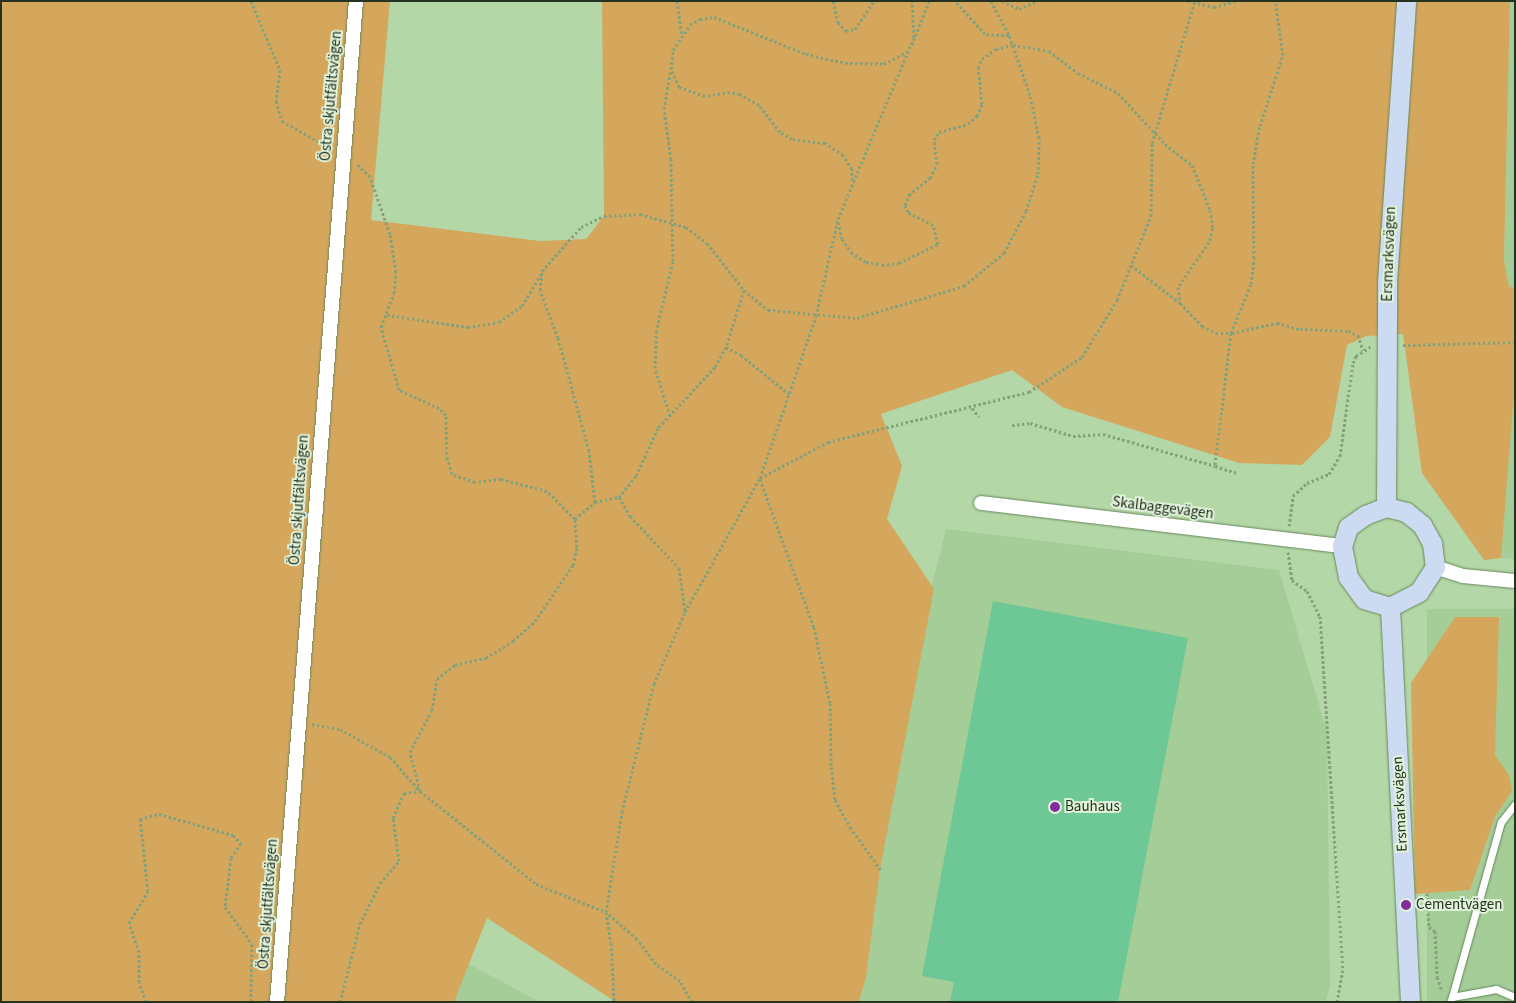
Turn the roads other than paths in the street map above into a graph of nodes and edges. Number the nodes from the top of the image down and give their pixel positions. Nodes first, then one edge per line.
1 (356, 1) edge
2 (1406, 1) edge
3 (981, 502) dead end
4 (1386, 507) junction
5 (1342, 546) junction
6 (1435, 566) junction
7 (1515, 582) edge
8 (1390, 607) junction
9 (1515, 804) edge
10 (1515, 997) edge
11 (1451, 999) edge
12 (277, 1002) edge
13 (1410, 1002) edge

1 - 12 street, Östra skjutfältsvägen
2 - 4 main road, Ersmarksvägen
3 - 5 street, Skalbaggevägen
4 - 5 main road
4 - 6 main road
5 - 8 main road
6 - 7 street
6 - 8 main road
8 - 13 main road, Ersmarksvägen
9 - 11 lane
10 - 11 lane

